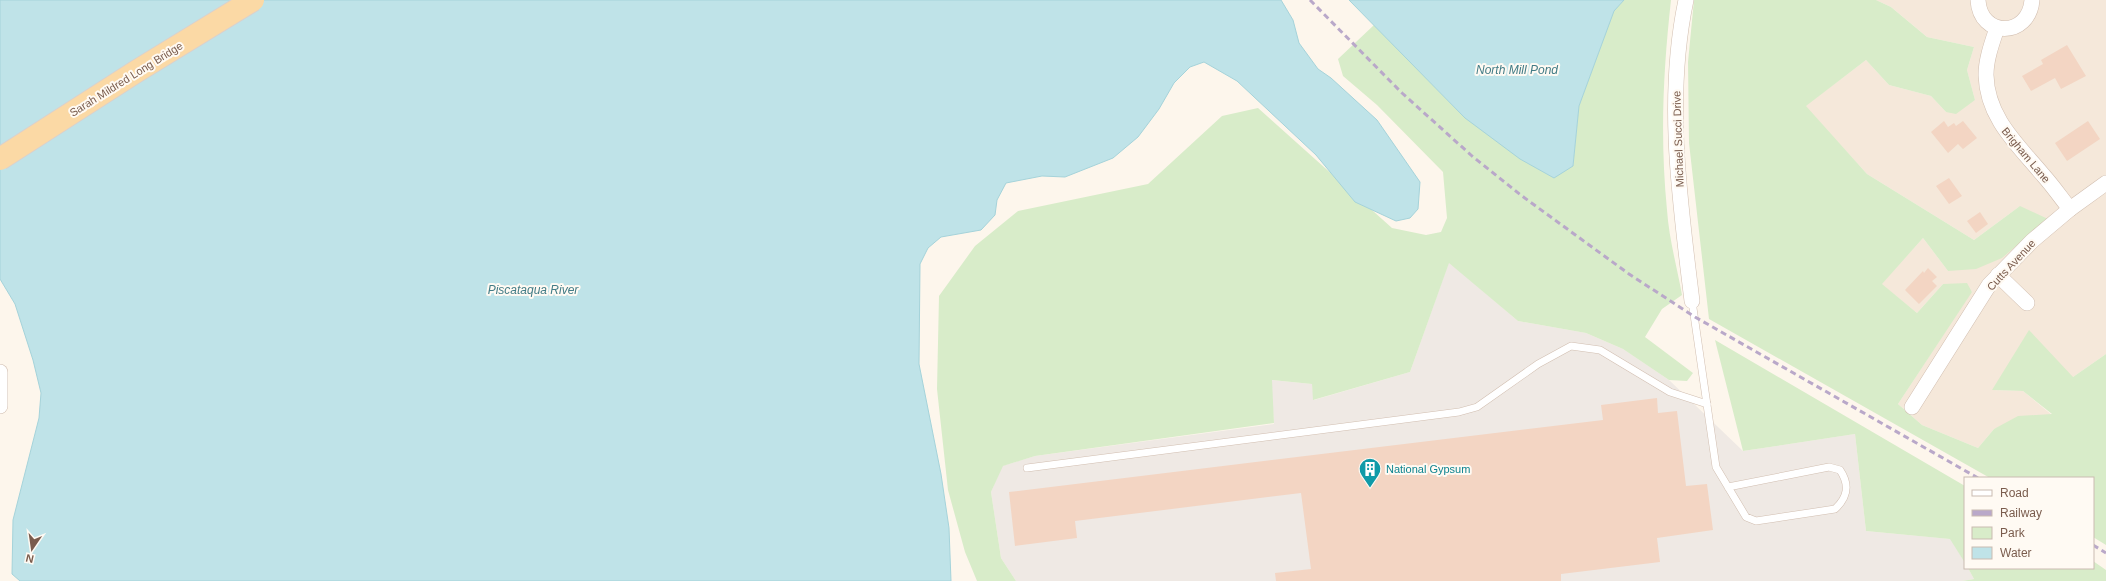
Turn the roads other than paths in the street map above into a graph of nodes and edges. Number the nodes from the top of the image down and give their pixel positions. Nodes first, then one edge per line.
1 (254, 0) edge
2 (1686, 0) edge
3 (1978, 0) edge
4 (2032, 0) edge
5 (1997, 28) junction
6 (0, 159) edge
7 (2106, 183) edge
8 (2070, 209) junction
9 (1998, 275) junction
10 (1692, 301) joint
11 (2027, 303) dead end
12 (0, 372) edge
13 (1707, 404) junction
14 (0, 406) edge
15 (1912, 407) dead end
16 (1026, 468) dead end
17 (1728, 486) junction

1 - 6 main road, Sarah Mildred Long Bridge, bridge
2 - 10 street, Michael Succi Drive
3 - 5 street
4 - 5 street
5 - 8 street, Brigham Lane
7 - 8 street, Cutts Avenue
8 - 9 street, Cutts Avenue
9 - 11 street
9 - 15 street, Cutts Avenue
10 - 13 lane
12 - 14 street
13 - 16 lane
13 - 17 lane
17 - 17 lane

